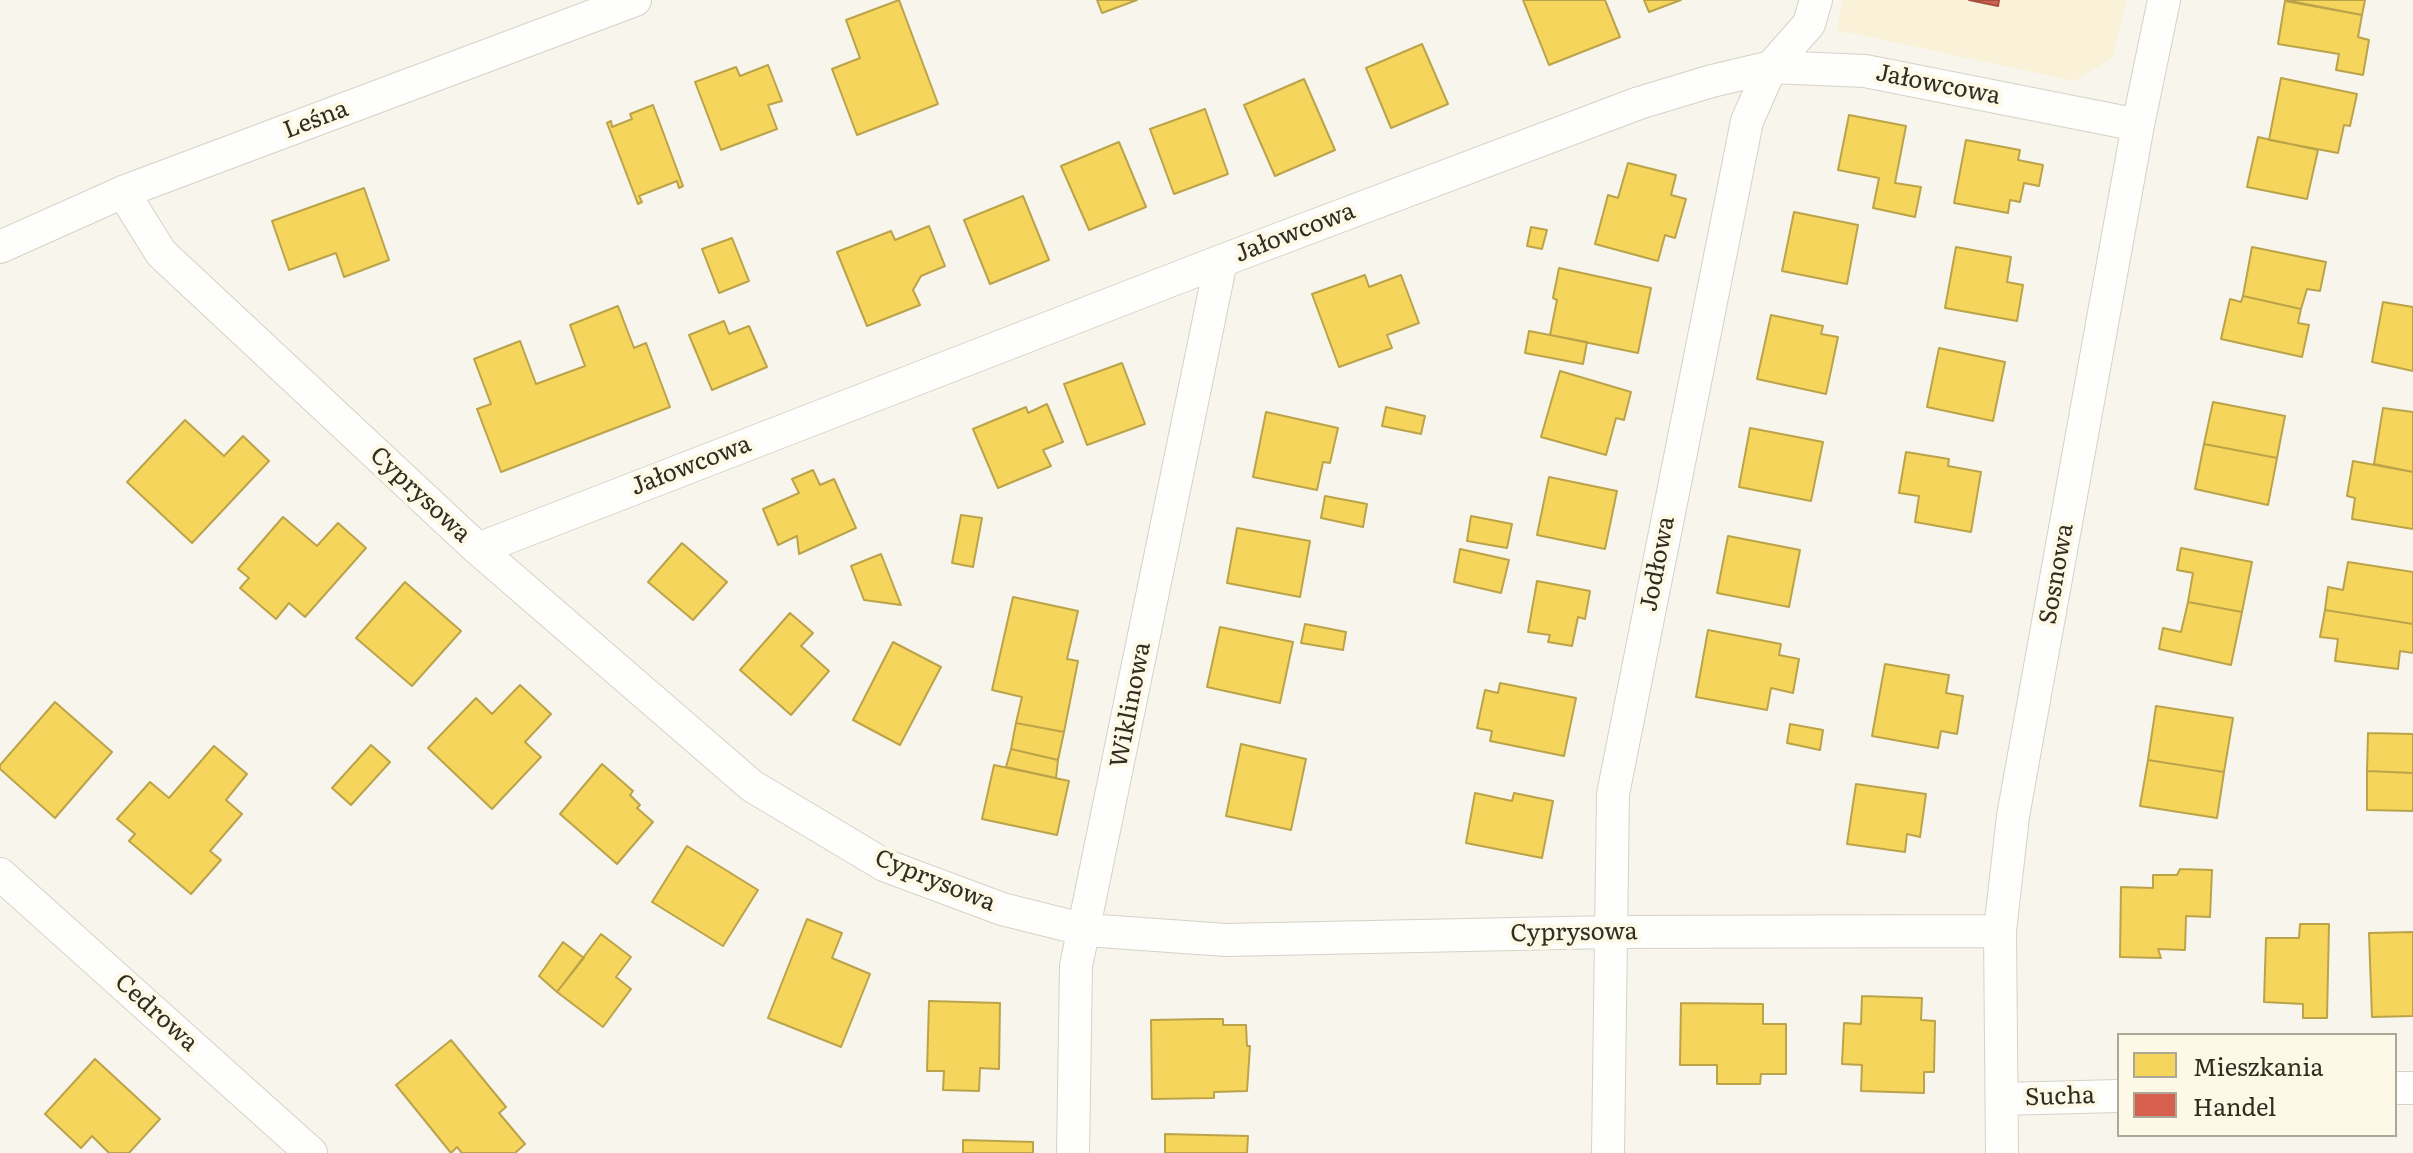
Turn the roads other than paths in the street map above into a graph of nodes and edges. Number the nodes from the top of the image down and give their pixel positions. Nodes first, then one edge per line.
1 (635, 0) edge
2 (1816, 0) edge
3 (2164, 0) edge
4 (1771, 67) junction
5 (2138, 125) junction
6 (123, 192) junction
7 (0, 247) edge
8 (1221, 261) junction
9 (478, 549) junction
10 (0, 874) edge
11 (1086, 930) junction
12 (2000, 931) junction
13 (1611, 932) junction
14 (2117, 1096) edge
15 (2002, 1099) junction
16 (311, 1153) edge
17 (1073, 1153) edge
18 (1608, 1153) edge
19 (2002, 1153) edge

1 - 6 street, Leśna
2 - 4 street, Jodłowa
3 - 5 street, Sosnowa
4 - 5 street, Jałowcowa
4 - 8 street, Jałowcowa
4 - 13 street, Jodłowa
5 - 12 street, Sosnowa
6 - 7 street, Leśna
6 - 9 street, Cyprysowa
8 - 9 street, Jałowcowa
8 - 11 street, Wiklinowa
9 - 11 street, Cyprysowa
10 - 16 street, Cedrowa
11 - 13 street, Cyprysowa
11 - 17 street, Wiklinowa
12 - 13 street, Cyprysowa
12 - 15 street, Sosnowa
13 - 18 street, Jodłowa
14 - 15 street, Sucha
15 - 19 street, Sosnowa

